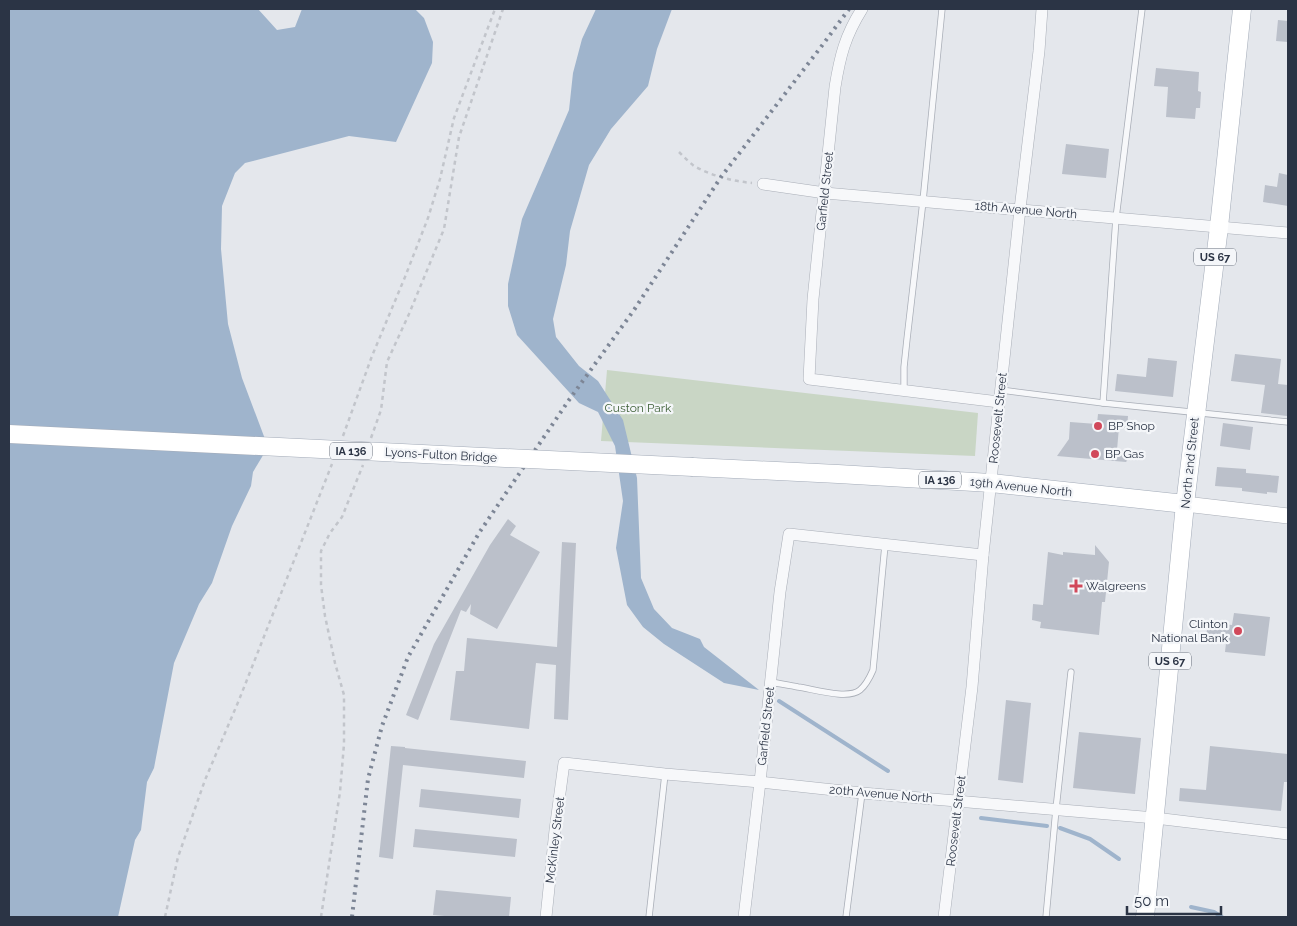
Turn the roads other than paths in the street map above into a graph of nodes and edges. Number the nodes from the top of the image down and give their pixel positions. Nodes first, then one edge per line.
1 (862, 9) edge
2 (942, 9) edge
3 (1042, 9) edge
4 (1142, 9) edge
5 (1242, 9) edge
6 (763, 184) road end
7 (825, 193) junction
8 (923, 201) junction
9 (1020, 209) junction
10 (1116, 218) junction
11 (1219, 227) junction
12 (1288, 233) edge
13 (1001, 390) junction
14 (904, 391) junction
15 (999, 402) junction
16 (1103, 403) junction
17 (1196, 412) junction
18 (1288, 422) edge
19 (9, 434) edge
20 (693, 467) joint
21 (991, 483) junction
22 (1185, 504) junction
23 (1288, 516) edge
24 (885, 545) junction
25 (983, 555) junction
26 (1071, 672) dead end
27 (770, 682) junction
28 (564, 763) joint
29 (665, 774) junction
30 (760, 782) junction
31 (862, 792) junction
32 (958, 800) junction
33 (1056, 809) junction
34 (1155, 818) junction
35 (1288, 834) edge
36 (546, 917) edge
37 (649, 917) edge
38 (744, 917) edge
39 (846, 917) edge
40 (944, 917) edge
41 (1046, 917) edge
42 (1144, 917) edge

1 - 7 street, Garfield Street
2 - 8 lane
3 - 9 street, Roosevelt Street
4 - 10 lane
5 - 11 main road, North 2nd Street / US 67
6 - 7 street, 18th Avenue North
7 - 8 street, 18th Avenue North
7 - 14 street, Garfield Street
8 - 9 street, 18th Avenue North
8 - 14 lane
9 - 10 street, 18th Avenue North
9 - 13 street, Roosevelt Street
10 - 11 street, 18th Avenue North
10 - 16 lane
11 - 12 street, 18th Avenue North
11 - 17 main road, North 2nd Street / US 67
13 - 15 street, Roosevelt Street
13 - 16 lane
14 - 15 street
15 - 21 street, Roosevelt Street
16 - 17 lane
17 - 18 lane
17 - 22 main road, North 2nd Street / US 67
19 - 20 main road, Lyons-Fulton Bridge / IA 136, bridge
20 - 21 main road, 19th Avenue North / IA 136
21 - 22 main road, 19th Avenue North / IA 136
21 - 25 street, Roosevelt Street
22 - 23 main road, 19th Avenue North
22 - 34 main road, North 2nd Street / US 67
24 - 25 street
24 - 27 lane
24 - 27 street, Garfield Street
25 - 32 street, Roosevelt Street
26 - 33 lane
27 - 30 street, Garfield Street
28 - 29 street, 20th Avenue North
28 - 36 street, McKinley Street
29 - 30 street, 20th Avenue North
29 - 37 lane
30 - 31 street, 20th Avenue North
30 - 38 street, Garfield Street
31 - 32 street, 20th Avenue North
31 - 39 lane
32 - 33 street, 20th Avenue North
32 - 40 street, Roosevelt Street
33 - 34 street, 20th Avenue North
33 - 41 lane
34 - 35 street, 20th Avenue North
34 - 42 main road, North 2nd Street / US 67

